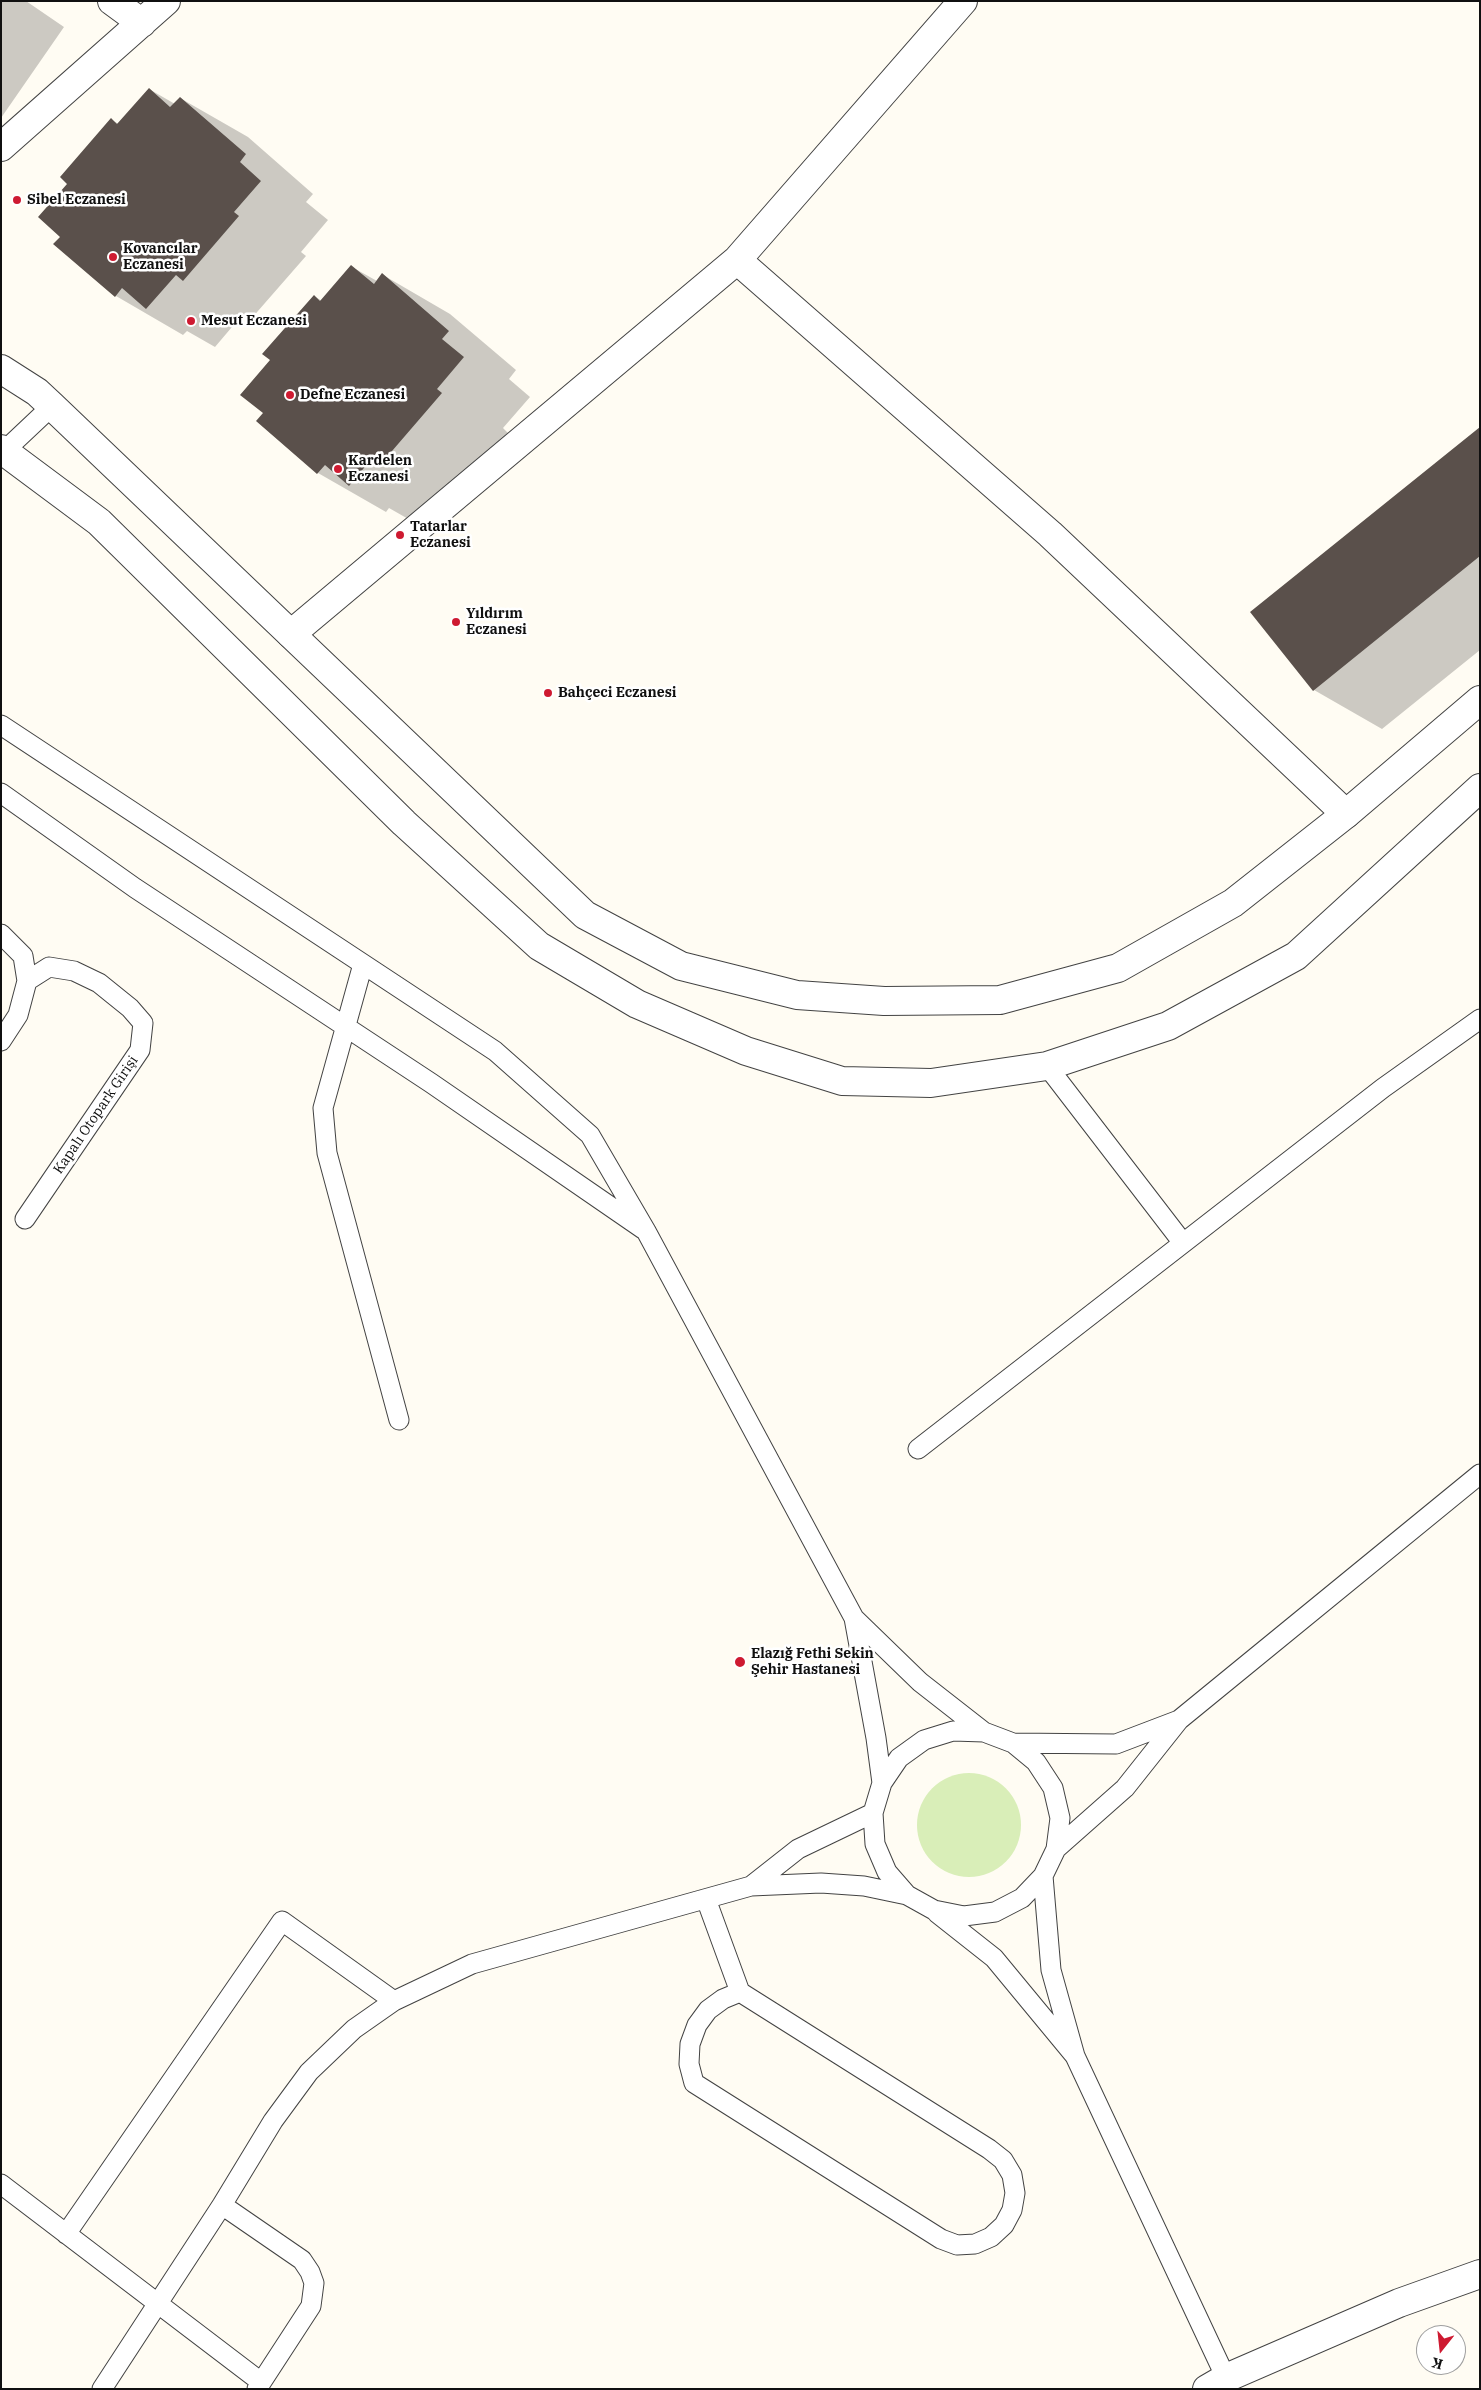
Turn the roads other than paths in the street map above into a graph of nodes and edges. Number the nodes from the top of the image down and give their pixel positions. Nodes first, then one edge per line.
1 (112, 1) edge
2 (166, 1) edge
3 (963, 1) edge
4 (142, 23) junction
5 (1, 147) edge
6 (737, 260) junction
7 (1, 369) edge
8 (52, 406) junction
9 (2, 452) edge
10 (291, 634) junction
11 (1480, 700) edge
12 (1, 725) edge
13 (1480, 788) edge
14 (1, 793) edge
15 (1346, 814) junction
16 (1, 934) edge
17 (363, 964) junction
18 (27, 981) junction
19 (1480, 1019) edge
20 (347, 1028) junction
21 (1, 1041) edge
22 (1047, 1066) junction
23 (25, 1219) dead end
24 (646, 1231) junction
25 (1183, 1243) junction
26 (399, 1420) dead end
27 (918, 1449) dead end
28 (1480, 1474) edge
29 (854, 1618) junction
30 (1179, 1720) junction
31 (984, 1732) junction
32 (1013, 1743) junction
33 (882, 1783) junction
34 (873, 1813) junction
35 (1056, 1848) junction
36 (1043, 1876) junction
37 (751, 1886) junction
38 (907, 1895) junction
39 (706, 1899) junction
40 (934, 1910) junction
41 (740, 1992) junction
42 (394, 2001) junction
43 (1075, 2056) junction
44 (1, 2184) edge
45 (222, 2205) junction
46 (66, 2234) junction
47 (1480, 2274) edge
48 (158, 2305) junction
49 (1217, 2384) edge
50 (259, 2385) edge
51 (102, 2389) edge

1 - 4 street
2 - 4 street
3 - 6 street
4 - 5 street
6 - 10 street
6 - 15 street
7 - 8 street
8 - 9 lane
8 - 10 street
9 - 22 street
10 - 15 street
11 - 15 street
12 - 17 lane
13 - 22 street
14 - 20 lane
16 - 18 lane
17 - 20 lane
17 - 24 lane
18 - 21 lane
18 - 23 lane, Kapalı Otopark Girişi
19 - 25 lane
20 - 24 lane
20 - 26 lane
22 - 25 lane
24 - 29 lane
25 - 27 lane
28 - 30 lane
29 - 31 lane
29 - 33 lane
30 - 32 lane
30 - 35 lane
31 - 32 lane
31 - 33 lane
32 - 35 lane
33 - 34 lane
34 - 37 lane
34 - 38 lane
35 - 36 lane
36 - 40 lane
36 - 43 lane
37 - 38 lane
37 - 39 lane
38 - 40 lane
39 - 41 lane
39 - 42 lane
40 - 43 lane
41 - 41 lane
42 - 45 lane
42 - 46 lane
43 - 49 lane
44 - 46 lane
45 - 48 lane
45 - 50 lane
46 - 48 lane
47 - 49 street
48 - 50 lane
48 - 51 lane

